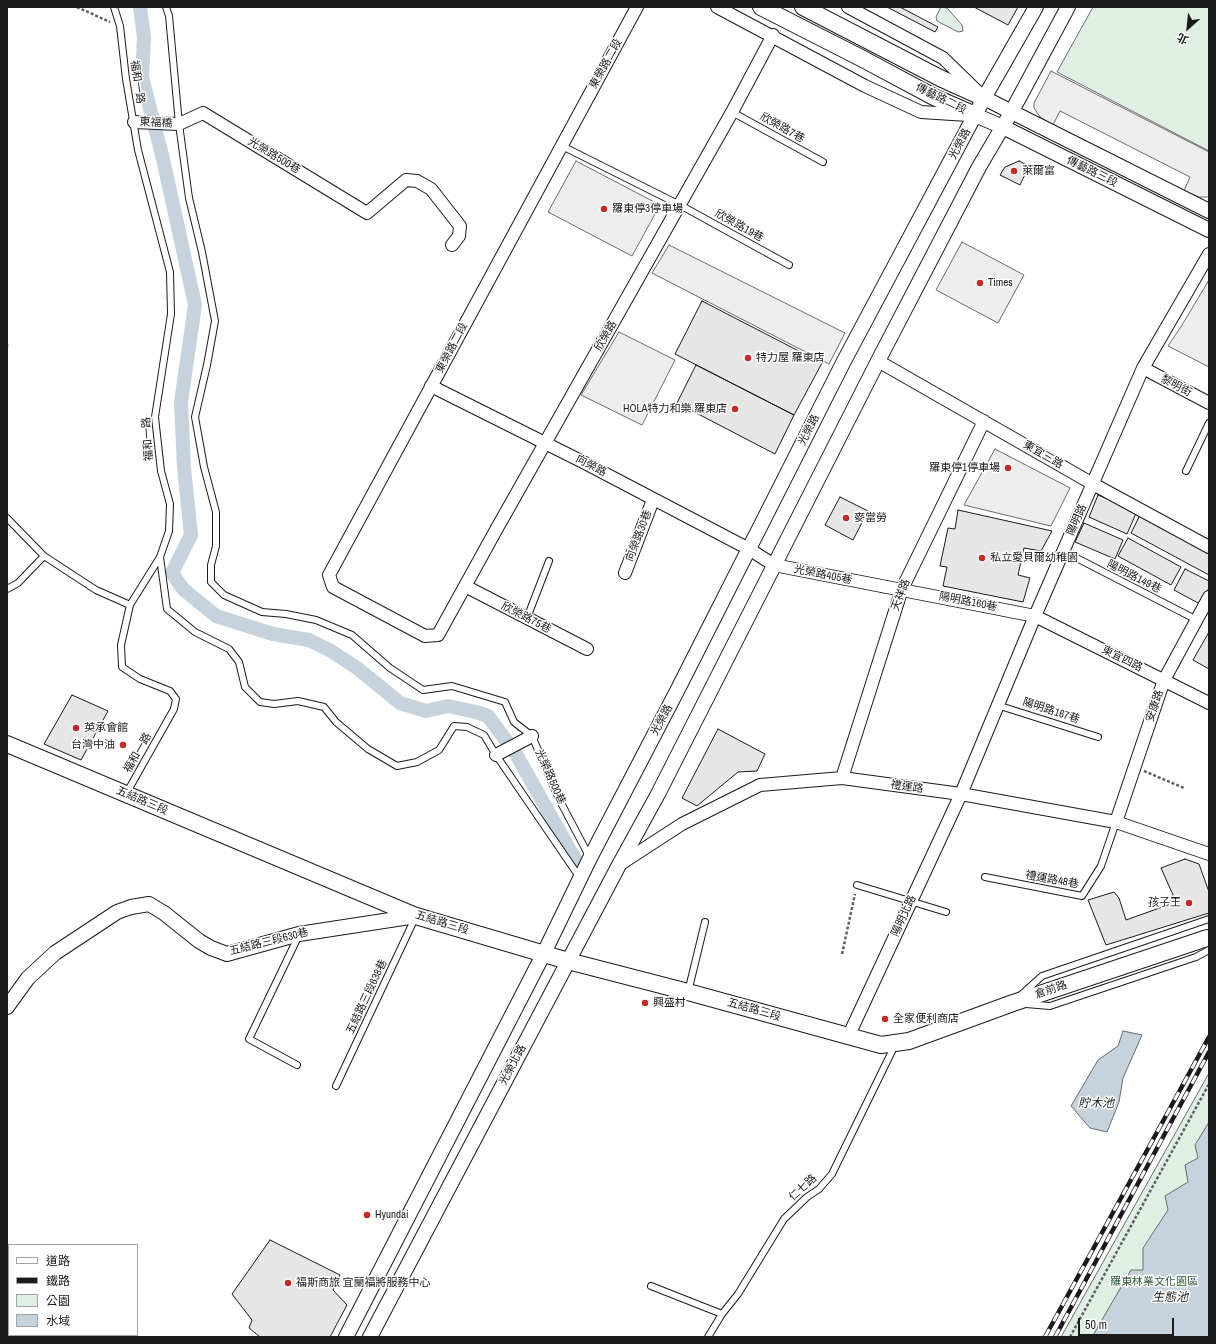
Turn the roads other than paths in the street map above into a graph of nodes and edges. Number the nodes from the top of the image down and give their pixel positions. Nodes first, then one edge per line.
1 (114, 7) edge
2 (166, 7) edge
3 (637, 7) edge
4 (717, 7) edge
5 (762, 7) edge
6 (803, 7) edge
7 (848, 7) edge
8 (1036, 7) edge
9 (1068, 7) edge
10 (773, 35) junction
11 (984, 98) junction
12 (1012, 111) junction
13 (732, 112) junction
14 (975, 115) junction
15 (134, 122) junction
16 (179, 124) junction
17 (1003, 127) junction
18 (562, 146) junction
19 (824, 162) dead end
20 (680, 205) junction
21 (1209, 211) edge
22 (1209, 230) edge
23 (452, 245) dead end
24 (1209, 254) edge
25 (789, 265) dead end
26 (878, 360) junction
27 (1143, 368) junction
28 (431, 386) junction
29 (1209, 403) edge
30 (984, 421) junction
31 (1209, 423) edge
32 (545, 444) junction
33 (1186, 471) dead end
34 (1093, 484) junction
35 (653, 500) junction
36 (7, 518) edge
37 (1209, 547) edge
38 (749, 549) junction
39 (1063, 551) junction
40 (44, 556) junction
41 (160, 557) junction
42 (549, 561) dead end
43 (774, 565) junction
44 (625, 573) dead end
45 (465, 586) junction
46 (7, 589) edge
47 (902, 589) junction
48 (1209, 597) edge
49 (130, 605) junction
50 (1035, 616) junction
51 (527, 618) junction
52 (1196, 620) junction
53 (438, 635) joint
54 (587, 649) dead end
55 (1164, 680) junction
56 (1209, 703) edge
57 (997, 705) junction
58 (532, 736) junction
59 (1098, 737) dead end
60 (7, 744) edge
61 (496, 755) junction
62 (842, 778) junction
63 (961, 794) junction
64 (125, 795) junction
65 (1116, 822) junction
66 (1209, 854) edge
67 (590, 858) junction
68 (619, 865) junction
69 (985, 877) dead end
70 (580, 878) junction
71 (857, 885) road end
72 (911, 901) junction
73 (946, 912) dead end
74 (416, 916) junction
75 (1209, 919) edge
76 (705, 922) dead end
77 (299, 934) junction
78 (1208, 944) edge
79 (544, 953) junction
80 (568, 961) junction
81 (688, 992) junction
82 (1013, 1002) junction
83 (7, 1007) edge
84 (848, 1037) junction
85 (896, 1044) junction
86 (297, 1066) dead end
87 (336, 1086) dead end
88 (651, 1286) dead end
89 (722, 1314) junction
90 (346, 1337) edge
91 (370, 1337) edge
92 (708, 1337) edge

1 - 15 lane, 福和一路
2 - 16 lane
3 - 18 street, 東榮路二段
4 - 10 street, 傳藝路二段
5 - 14 main road, 傳藝路二段
6 - 11 main road, 傳藝路二段
7 - 11 street, 傳藝路二段
8 - 11 street, 光榮路
9 - 12 street
10 - 13 street, 欣榮路
10 - 14 street, 傳藝路二段
11 - 12 street, 傳藝路三段
11 - 14 street, 光榮路
12 - 17 street
12 - 21 street, 傳藝路三段
13 - 19 lane, 欣榮路7巷
13 - 20 street, 欣榮路
14 - 17 street, 傳藝路三段
14 - 38 street, 光榮路
15 - 16 street, 東福橋
15 - 41 lane, 福和一路
16 - 23 street, 光榮路500巷
16 - 58 lane, 光榮路500巷
17 - 22 street, 傳藝路三段
17 - 26 street
18 - 20 lane, 欣榮路19巷
18 - 28 street, 東榮路二段
20 - 25 lane, 欣榮路19巷
20 - 32 street, 欣榮路
24 - 27 street, 陽明路
26 - 30 street, 東宜三路
26 - 43 street
27 - 29 street, 黎明街
27 - 34 street, 陽明路
28 - 32 street, 向榮路
28 - 53 street, 東榮路二段
30 - 34 street, 東宜三路
30 - 47 street, 天祥路
31 - 33 lane
32 - 35 street, 向榮路
32 - 45 street, 欣榮路
34 - 37 street, 東宜三路
34 - 39 street, 陽明路
35 - 38 street, 向榮路
35 - 44 street, 向榮路30巷
36 - 40 lane
38 - 43 street, 光榮路405巷
38 - 67 street, 光榮路
39 - 50 street, 陽明路
39 - 52 lane, 陽明路149巷
40 - 46 lane
40 - 49 lane
41 - 49 lane, 福和一路
41 - 61 lane
42 - 51 lane
43 - 47 street, 光榮路405巷
43 - 68 street, 光榮北路
45 - 51 street, 欣榮路75巷
45 - 53 street, 欣榮路
47 - 50 street, 陽明路160巷
47 - 62 street, 天祥路
48 - 52 street, 安康路
49 - 64 lane, 福和一路
50 - 55 street, 東宜四路
50 - 57 street, 陽明路
51 - 54 street, 欣榮路75巷
52 - 55 street, 安康路
55 - 56 street, 東宜四路
55 - 65 street, 安康路
57 - 59 lane, 陽明路167巷
57 - 63 street, 陽明路
58 - 61 street
58 - 67 lane, 光榮路500巷
60 - 64 main road, 五結路三段
61 - 70 lane
62 - 63 street, 禮運路
62 - 68 street, 禮運路
63 - 65 street, 禮運路
63 - 72 street, 陽明北路
64 - 74 main road, 五結路三段
65 - 66 street, 禮運路
65 - 69 lane, 禮運路48巷
67 - 70 street
68 - 80 street, 光榮北路
70 - 79 street
71 - 72 lane
72 - 73 lane
72 - 84 street, 陽明北路
74 - 77 street, 五結路三段630巷
74 - 79 main road, 五結路三段
74 - 87 lane, 五結路三段638巷
75 - 82 lane
76 - 81 lane
77 - 83 street, 五結路三段630巷
77 - 86 lane
78 - 82 main road, 倉前路
79 - 80 main road, 五結路三段
79 - 90 street
80 - 81 main road, 五結路三段
80 - 91 street, 光榮北路
81 - 84 main road, 五結路三段
82 - 85 main road, 倉前路
84 - 85 main road, 五結路三段
85 - 89 lane, 仁七路
88 - 89 lane
89 - 92 lane, 仁七路

